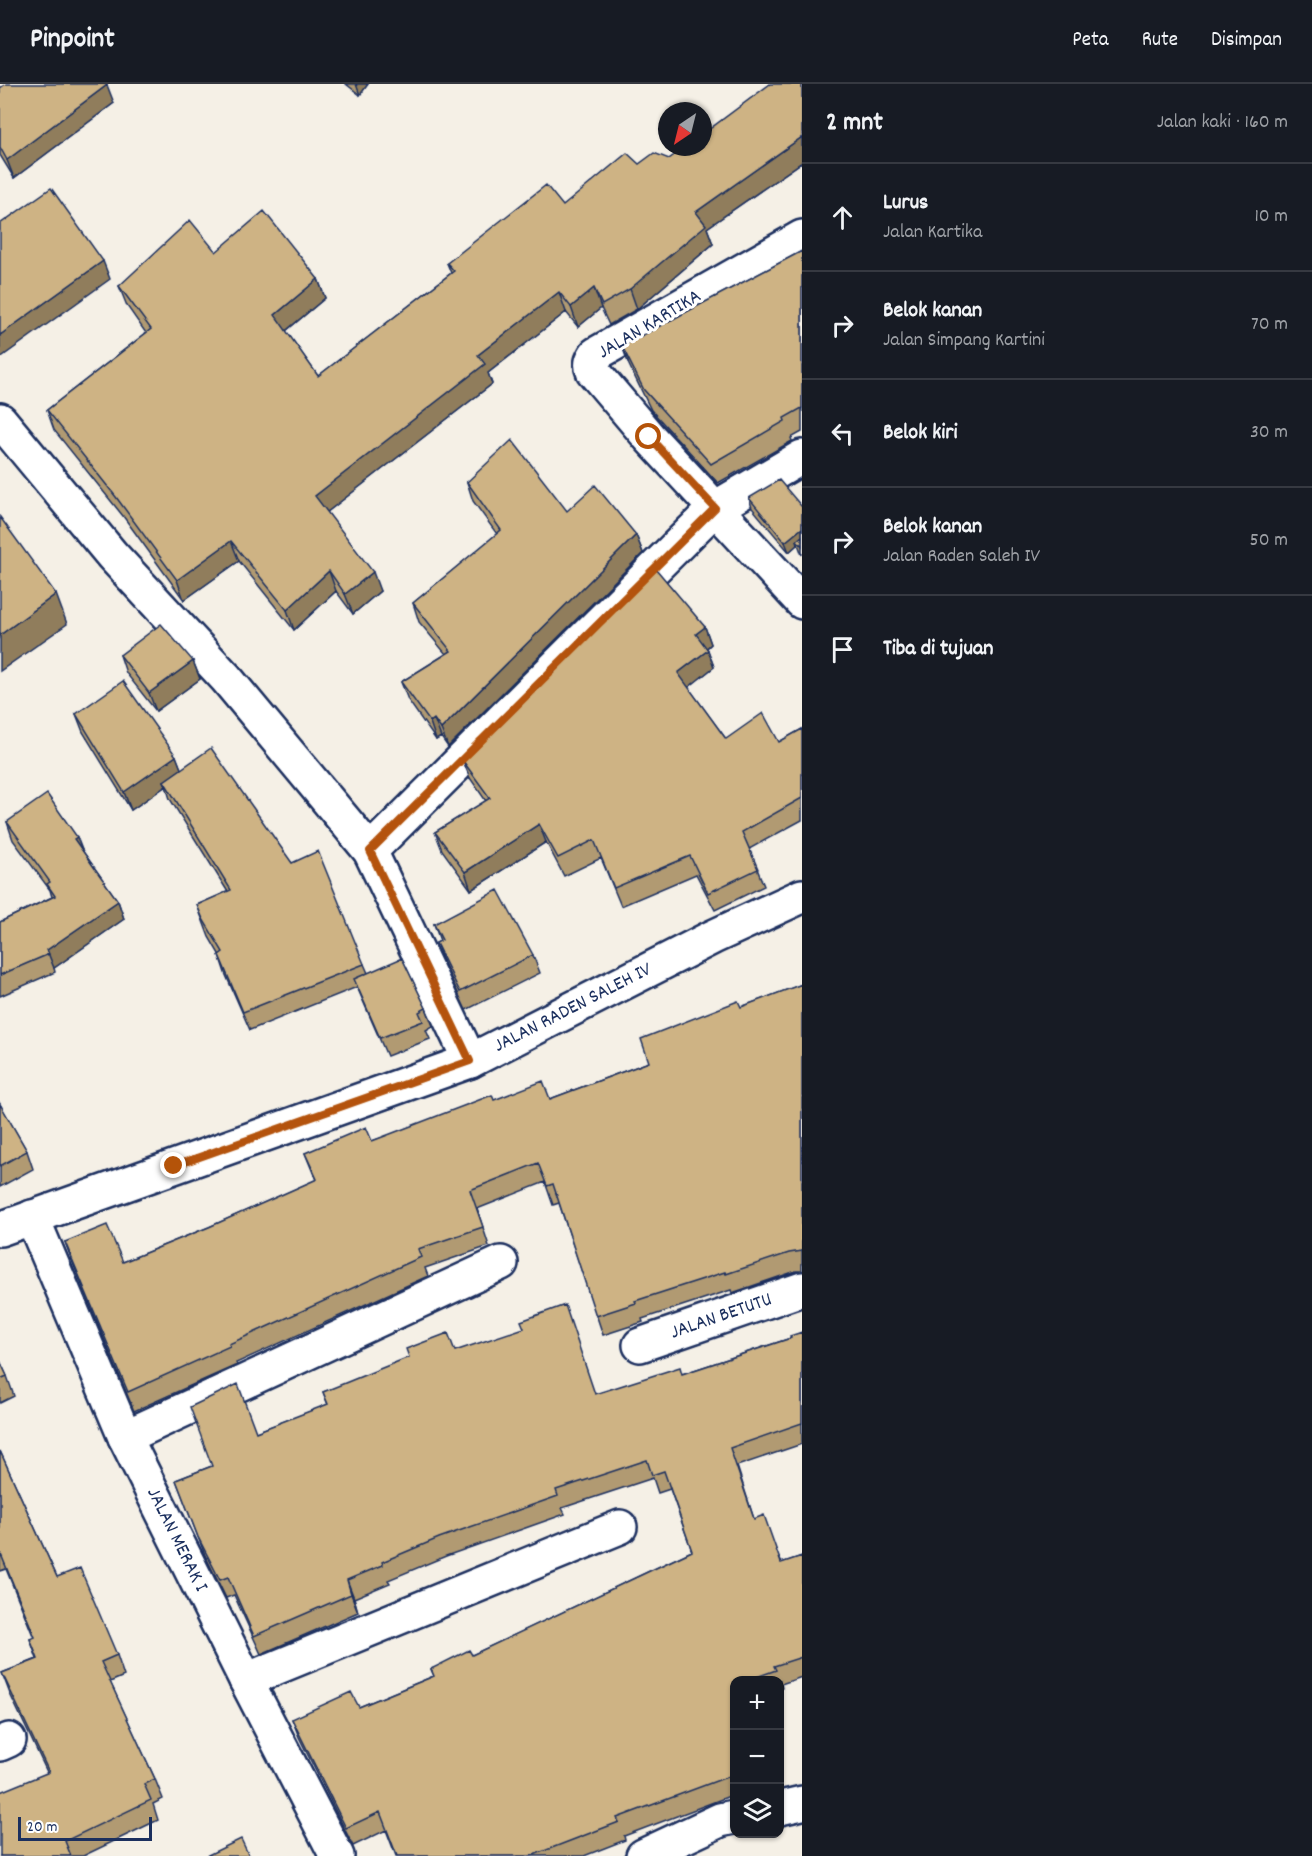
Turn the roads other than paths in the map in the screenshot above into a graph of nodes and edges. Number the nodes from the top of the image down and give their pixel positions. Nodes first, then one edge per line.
1 (802, 237) edge
2 (0, 420) edge
3 (802, 457) edge
4 (715, 508) junction
5 (802, 602) edge
6 (370, 851) junction
7 (802, 896) edge
8 (470, 1061) junction
9 (32, 1217) junction
10 (0, 1229) edge
11 (501, 1263) dead end
12 (802, 1288) edge
13 (640, 1346) dead end
14 (125, 1437) junction
15 (620, 1527) dead end
16 (246, 1680) junction
17 (802, 1803) edge
18 (784, 1807) edge
19 (730, 1818) edge
20 (338, 1856) edge
21 (643, 1856) edge

1 - 4 street, JALAN KARTIKA
2 - 6 street
3 - 4 street
4 - 5 street, JALAN KARTIKA
4 - 6 street
6 - 8 street
7 - 8 street, JALAN RADEN SALEH IV
8 - 9 street, JALAN RADEN SALEH IV
9 - 10 street, JALAN RADEN SALEH IV
9 - 14 street, JALAN MERAK I
11 - 14 street
12 - 13 street, JALAN BETUTU
14 - 16 street, JALAN MERAK I
15 - 16 street
16 - 20 street, JALAN MERAK I
17 - 18 street
19 - 21 street

